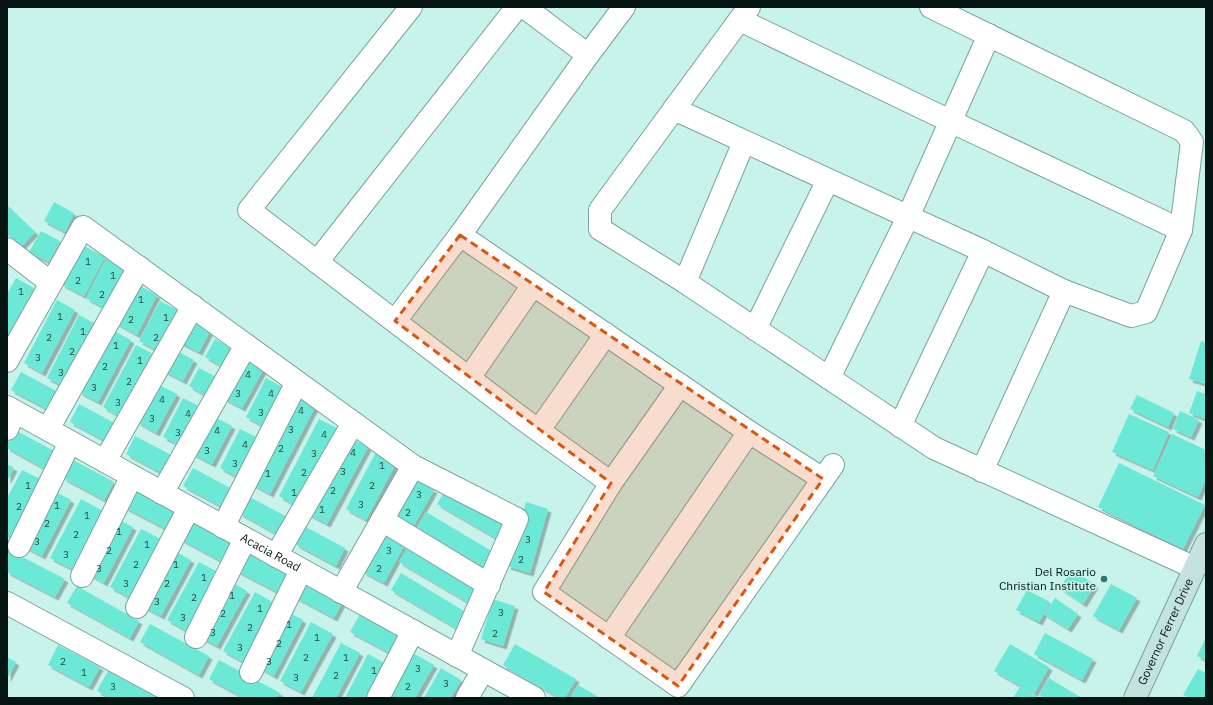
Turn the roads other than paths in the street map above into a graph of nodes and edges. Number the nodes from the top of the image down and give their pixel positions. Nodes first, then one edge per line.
1 (411, 7) edge
2 (517, 7) edge
3 (524, 7) edge
4 (624, 7) edge
5 (931, 7) edge
6 (745, 13) edge
7 (989, 35) junction
8 (588, 55) junction
9 (674, 109) junction
10 (950, 121) junction
11 (744, 142) junction
12 (828, 180) junction
13 (908, 217) junction
14 (1181, 230) junction
15 (460, 235) junction
16 (7, 249) edge
17 (983, 251) junction
18 (317, 262) junction
19 (139, 268) junction
20 (685, 282) junction
21 (51, 283) junction
22 (533, 285) junction
23 (1064, 291) junction
24 (193, 306) junction
25 (395, 321) junction
26 (755, 330) junction
27 (606, 334) junction
28 (246, 345) junction
29 (7, 361) edge
30 (469, 378) junction
31 (829, 378) junction
32 (297, 382) junction
33 (680, 385) junction
34 (10, 416) edge
35 (353, 423) junction
36 (900, 426) junction
37 (48, 430) junction
38 (539, 430) junction
39 (749, 432) junction
40 (70, 442) junction
41 (105, 461) junction
42 (413, 466) junction
43 (982, 471) junction
44 (132, 476) junction
45 (611, 484) junction
46 (162, 493) junction
47 (189, 508) junction
48 (382, 520) junction
49 (223, 526) junction
50 (245, 539) junction
51 (1206, 544) edge
52 (18, 546) dead end
53 (276, 556) junction
54 (1195, 568) junction
55 (301, 570) junction
56 (82, 576) dead end
57 (489, 585) junction
58 (341, 592) junction
59 (7, 603) edge
60 (137, 607) dead end
61 (412, 631) junction
62 (196, 637) dead end
63 (610, 638) junction
64 (457, 656) junction
65 (483, 670) junction
66 (251, 672) dead end
67 (183, 698) edge
68 (378, 698) edge
69 (467, 698) edge
70 (534, 698) edge
71 (1135, 698) edge

1 - 18 street
2 - 18 street
3 - 8 street
4 - 8 street
5 - 7 street
6 - 9 street
6 - 10 street
7 - 10 street
7 - 14 street
8 - 15 street
9 - 11 street
9 - 20 street
10 - 13 street
10 - 14 street
11 - 12 street
11 - 20 street
12 - 13 street
12 - 26 street
13 - 17 street
13 - 31 street
14 - 23 street
15 - 22 street
15 - 25 street
16 - 21 street
17 - 23 street
17 - 36 street
18 - 25 street
19 - 21 street
19 - 24 street
19 - 37 street
20 - 26 street
21 - 29 street
22 - 27 street
22 - 30 street
23 - 43 street
24 - 28 street
24 - 41 street
25 - 30 street
26 - 31 street
27 - 33 street
27 - 38 street
28 - 32 street
28 - 46 street
30 - 38 street
31 - 36 street
32 - 35 street
32 - 49 street
33 - 39 street
33 - 45 street
34 - 37 street, Acacia Road
35 - 42 street
35 - 53 street
36 - 43 street
37 - 40 street, Acacia Road
38 - 45 street
39 - 63 street
39 - 63 street
40 - 41 street, Acacia Road
40 - 52 street
41 - 44 street, Acacia Road
42 - 48 street
42 - 57 street
43 - 54 street
44 - 46 street, Acacia Road
44 - 56 street
45 - 63 street
46 - 47 street, Acacia Road
47 - 49 street, Acacia Road
47 - 60 street
48 - 57 street
48 - 58 street
49 - 50 street, Acacia Road
50 - 53 street, Acacia Road
50 - 62 street
51 - 54 main road, Governor Ferrer Drive
53 - 55 street, Acacia Road
54 - 71 main road, Governor Ferrer Drive
55 - 58 street, Acacia Road
55 - 66 street
57 - 64 street
58 - 61 street, Acacia Road
59 - 67 street
61 - 64 street, Acacia Road
61 - 68 street
64 - 65 street, Acacia Road
65 - 69 street
65 - 70 street, Acacia Road

